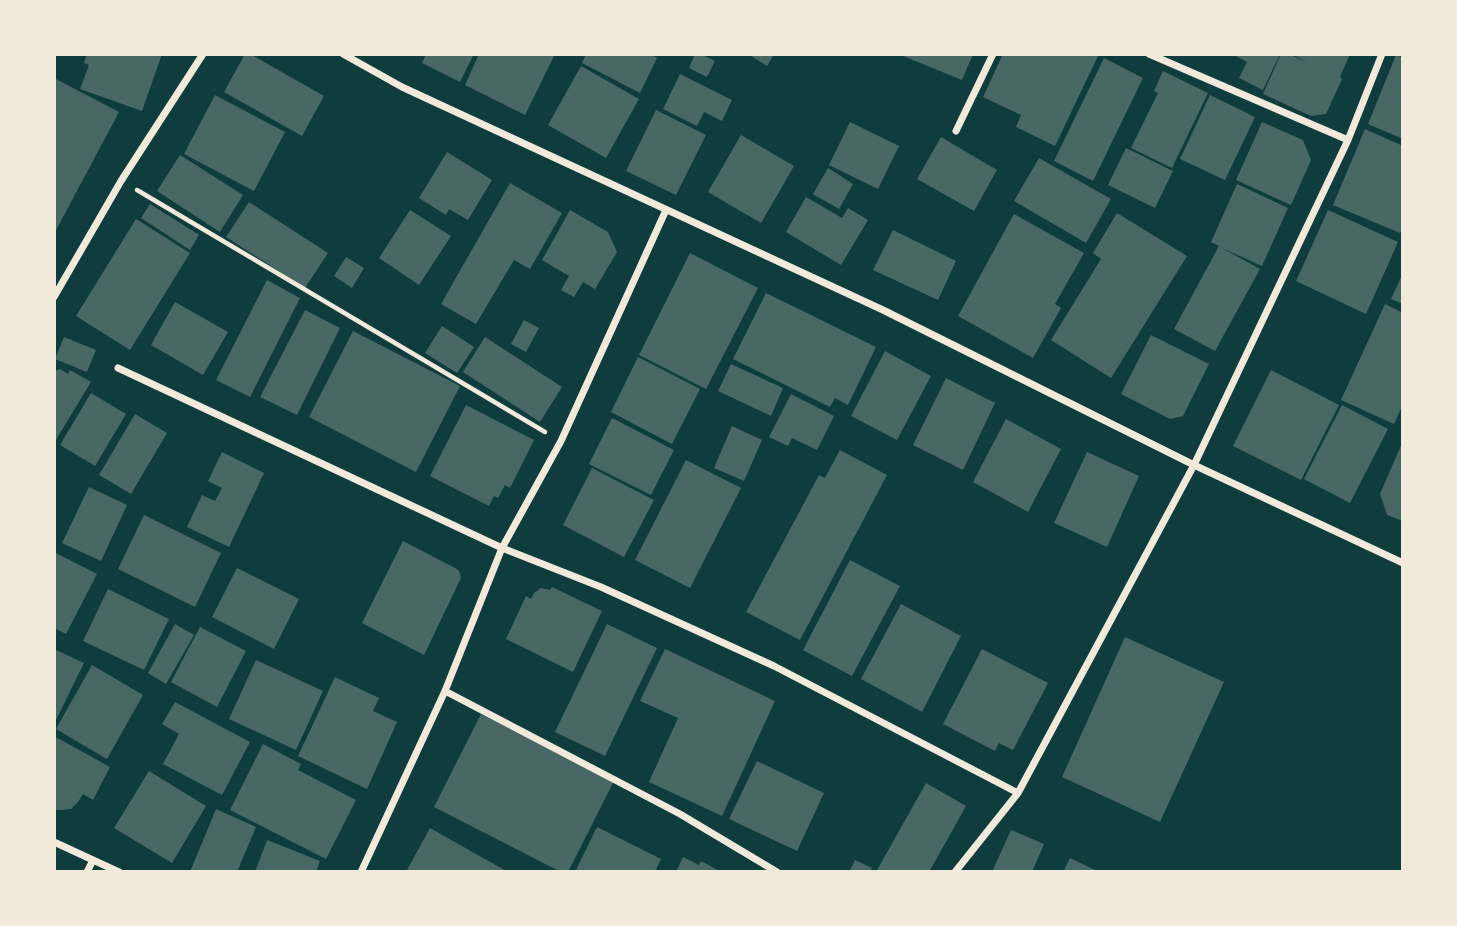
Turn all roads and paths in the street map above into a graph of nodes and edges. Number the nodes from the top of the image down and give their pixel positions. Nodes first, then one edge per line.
1 (203, 54) edge
2 (343, 54) edge
3 (993, 54) edge
4 (1149, 54) edge
5 (1382, 54) edge
6 (956, 131) dead end
7 (1348, 139) junction
8 (121, 181) junction
9 (666, 210) junction
10 (54, 297) edge
11 (118, 368) dead end
12 (561, 441) junction
13 (1194, 465) junction
14 (502, 548) junction
15 (1403, 563) edge
16 (445, 691) junction
17 (1018, 793) junction
18 (54, 842) edge
19 (93, 860) junction
20 (87, 872) edge
21 (119, 872) edge
22 (362, 872) edge
23 (777, 872) edge
24 (956, 872) edge

1 - 8 street
2 - 9 street
3 - 6 street
4 - 7 street
5 - 7 street
7 - 13 street
8 - 10 street
8 - 12 path
9 - 12 street
9 - 13 street
11 - 14 street
12 - 14 street
13 - 15 street
13 - 17 street
14 - 16 street
14 - 17 street
16 - 22 street
16 - 23 street
17 - 24 street
18 - 19 street
19 - 20 street
19 - 21 street

